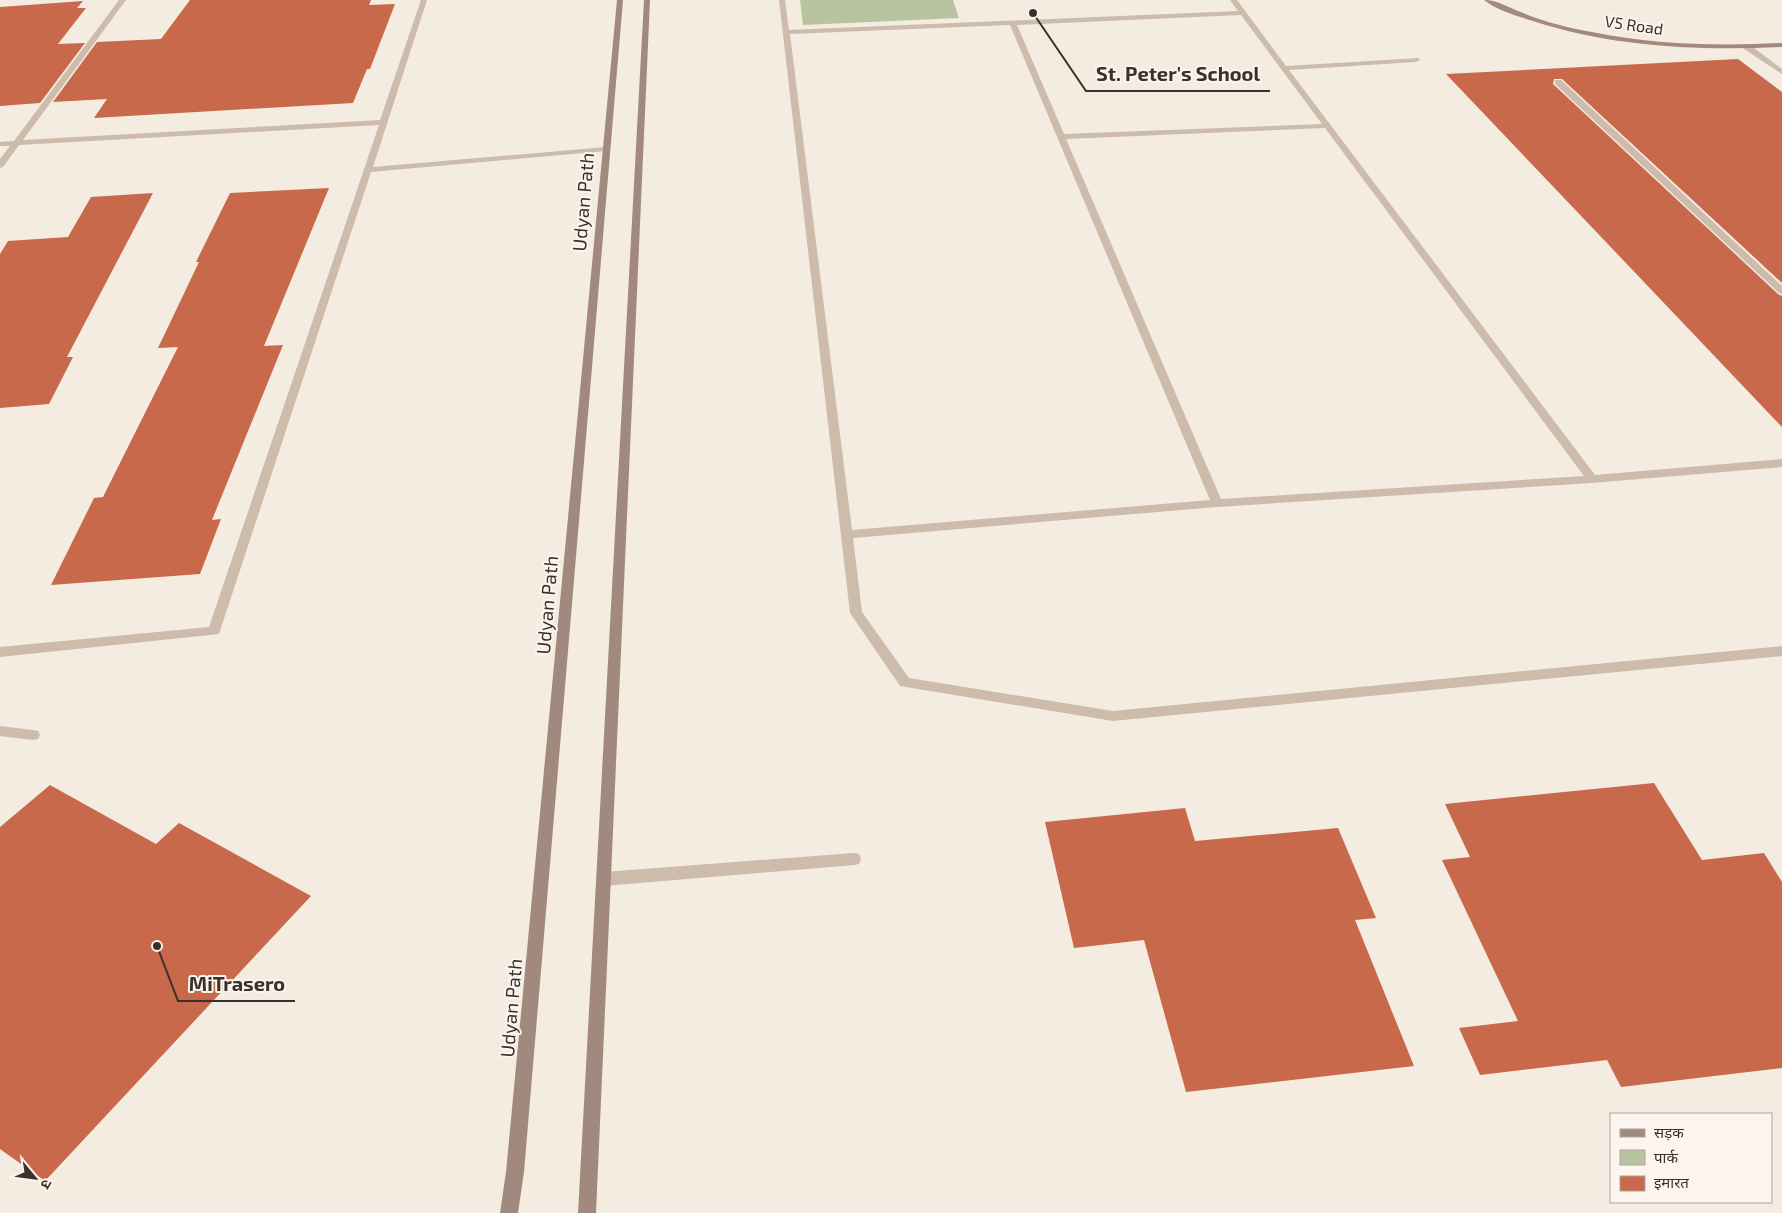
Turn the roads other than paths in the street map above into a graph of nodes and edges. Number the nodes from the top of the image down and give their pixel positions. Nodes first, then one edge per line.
1 (123, 0) edge
2 (424, 0) edge
3 (620, 0) edge
4 (647, 0) edge
5 (782, 0) edge
6 (1233, 0) edge
7 (1487, 0) edge
8 (1243, 13) junction
9 (1013, 23) junction
10 (786, 32) junction
11 (1782, 45) edge
12 (1747, 47) junction
13 (1416, 60) dead end
14 (1285, 68) junction
15 (1782, 72) edge
16 (1558, 82) dead end
17 (383, 122) junction
18 (1327, 126) junction
19 (1062, 137) junction
20 (16, 143) junction
21 (0, 144) edge
22 (606, 149) junction
23 (0, 165) edge
24 (367, 170) junction
25 (1782, 291) edge
26 (1782, 463) edge
27 (1592, 479) junction
28 (1217, 504) junction
29 (846, 535) junction
30 (0, 652) edge
31 (1782, 652) edge
32 (0, 731) edge
33 (33, 735) dead end
34 (854, 859) dead end
35 (604, 879) junction
36 (510, 1213) edge
37 (587, 1213) edge

1 - 20 street
2 - 17 street
3 - 22 main road, Udyan Path
4 - 35 main road
5 - 10 street
6 - 8 street
7 - 12 main road, V5 Road
8 - 9 street
8 - 14 street
9 - 10 street
9 - 19 street
10 - 29 street
11 - 12 main road, V5 Road
12 - 15 street
13 - 14 street
14 - 18 street
16 - 25 street
17 - 20 street
17 - 24 street
18 - 19 street
18 - 27 street
19 - 28 street
20 - 21 street
20 - 23 street
22 - 24 street
22 - 36 main road, Udyan Path
24 - 30 street
26 - 27 street
27 - 28 street
28 - 29 street
29 - 31 street
32 - 33 street
34 - 35 street
35 - 37 main road

